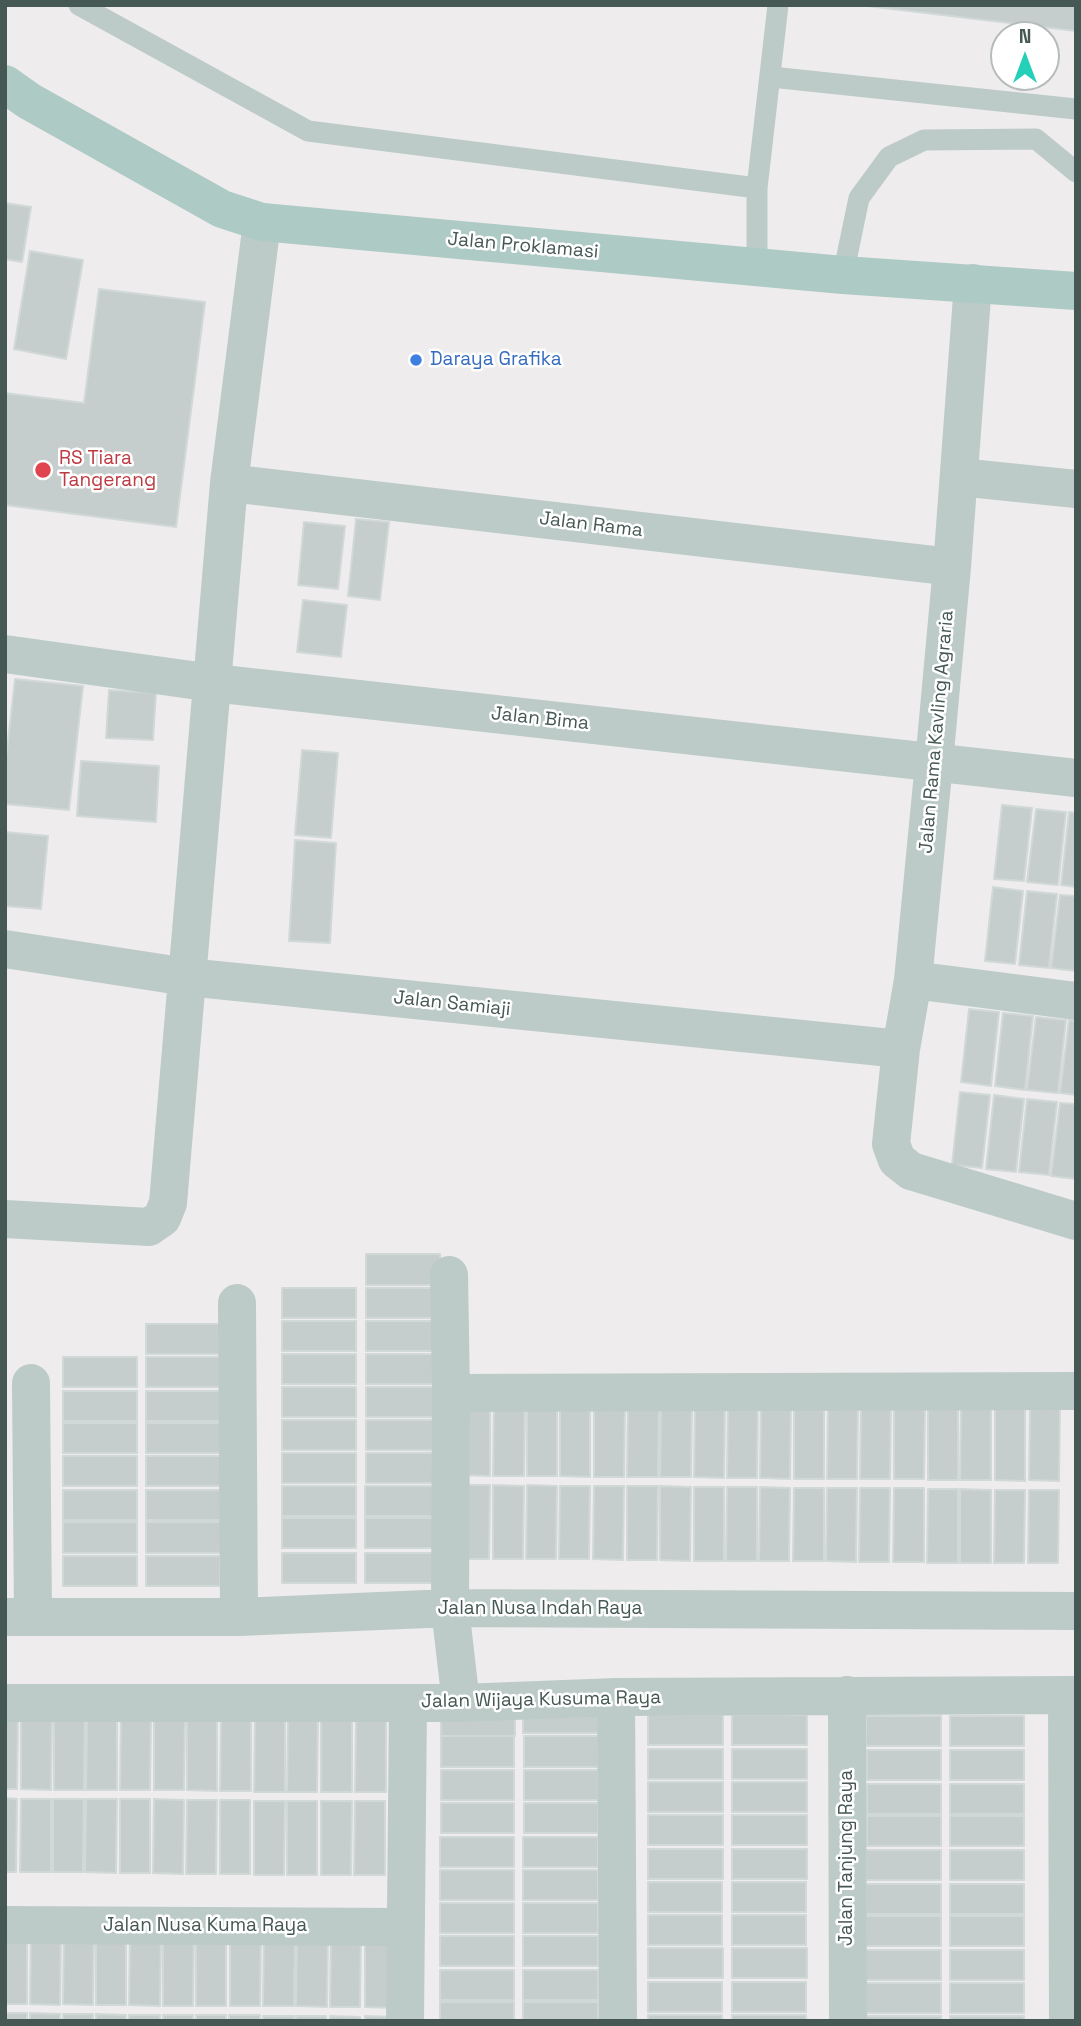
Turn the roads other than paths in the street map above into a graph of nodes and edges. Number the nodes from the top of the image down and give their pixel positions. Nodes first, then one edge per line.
1 (79, 5) edge
2 (778, 5) edge
3 (771, 77) junction
4 (5, 84) edge
5 (1076, 109) edge
6 (1076, 172) edge
7 (757, 188) junction
8 (262, 222) junction
9 (757, 267) junction
10 (844, 275) junction
11 (973, 283) junction
12 (1076, 291) edge
13 (959, 477) junction
14 (229, 483) junction
15 (1076, 489) edge
16 (952, 568) junction
17 (5, 654) edge
18 (213, 683) junction
19 (934, 763) junction
20 (1076, 778) edge
21 (5, 949) edge
22 (187, 977) junction
23 (913, 980) junction
24 (1076, 1001) edge
25 (901, 1049) junction
26 (5, 1219) edge
27 (1076, 1222) edge
28 (449, 1275) dead end
29 (237, 1303) dead end
30 (31, 1383) dead end
31 (1076, 1391) edge
32 (452, 1393) junction
33 (1076, 1611) edge
34 (19, 1617) edge
35 (239, 1617) junction
36 (453, 1630) junction
37 (847, 1695) junction
38 (1071, 1695) edge
39 (616, 1697) junction
40 (5, 1703) edge
41 (408, 1703) junction
42 (461, 1703) junction
43 (5, 1925) edge
44 (404, 1927) junction
45 (405, 2021) edge
46 (618, 2021) edge
47 (848, 2021) edge
48 (1068, 2021) edge

1 - 7 lane
2 - 3 lane
3 - 5 lane
3 - 7 lane
4 - 8 main road, Jalan Proklamasi
6 - 10 lane
7 - 9 lane
8 - 9 main road, Jalan Proklamasi
8 - 14 street
9 - 10 main road, Jalan Proklamasi
10 - 11 main road, Jalan Proklamasi
11 - 12 main road, Jalan Proklamasi
11 - 13 street, Jalan Rama Kavling Agraria
13 - 15 street
13 - 16 street, Jalan Rama Kavling Agraria
14 - 16 street, Jalan Rama
14 - 18 street
16 - 19 street, Jalan Rama Kavling Agraria
17 - 18 street, Jalan Bima
18 - 19 street, Jalan Bima
18 - 22 street
19 - 20 street, Jalan Bima
19 - 23 street, Jalan Rama Kavling Agraria
21 - 22 street, Jalan Samiaji
22 - 25 street, Jalan Samiaji
22 - 26 street
23 - 24 street
23 - 25 street, Jalan Rama Kavling Agraria
25 - 27 street, Jalan Rama Kavling Agraria
28 - 32 street
29 - 35 street
30 - 34 street
31 - 32 street
32 - 36 street
33 - 36 street, Jalan Nusa Indah Raya
34 - 35 street, Jalan Nusa Indah Raya
35 - 36 street, Jalan Nusa Indah Raya
36 - 42 street
37 - 38 street, Jalan Wijaya Kusuma Raya
37 - 39 street, Jalan Wijaya Kusuma Raya
37 - 47 street, Jalan Tanjung Raya
38 - 48 street
39 - 42 street, Jalan Wijaya Kusuma Raya
39 - 46 street
40 - 41 street, Jalan Wijaya Kusuma Raya
41 - 42 street, Jalan Wijaya Kusuma Raya
41 - 44 street
43 - 44 street, Jalan Nusa Kuma Raya
44 - 45 street

